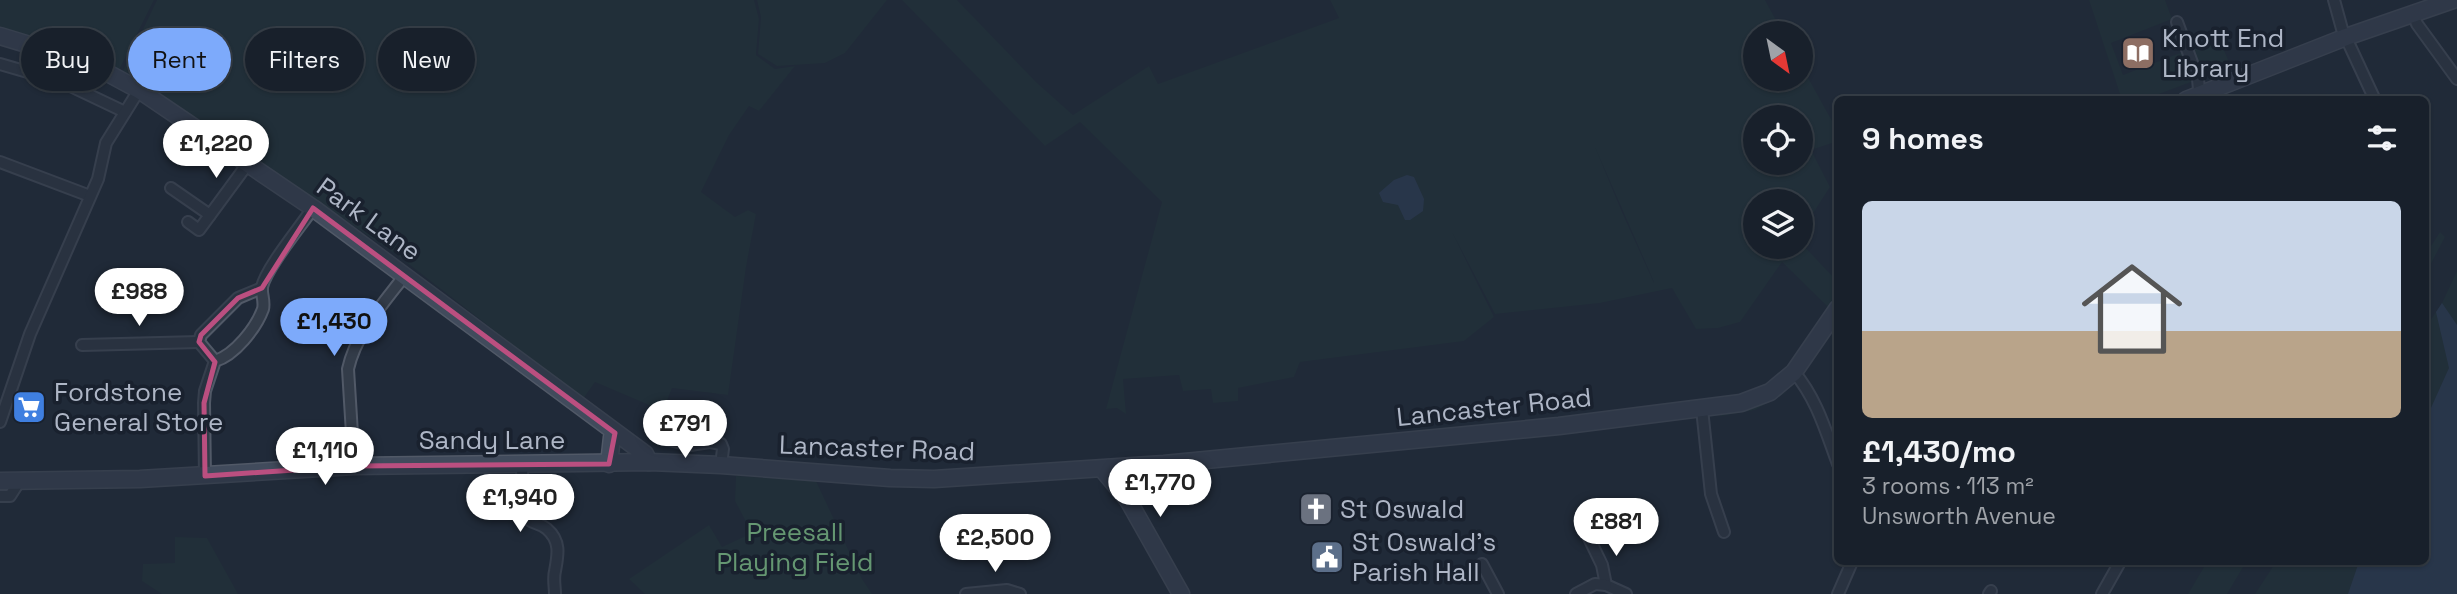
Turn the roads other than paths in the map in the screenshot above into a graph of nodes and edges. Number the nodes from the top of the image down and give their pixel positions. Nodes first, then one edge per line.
1 (2334, 0) edge
2 (2453, 0) edge
3 (2413, 14) junction
4 (2177, 22) dead end
5 (0, 36) edge
6 (2346, 37) junction
7 (0, 64) edge
8 (2457, 79) edge
9 (128, 84) edge
10 (138, 91) edge
11 (141, 91) edge
12 (2195, 96) edge
13 (2200, 96) edge
14 (2373, 96) edge
15 (125, 112) junction
16 (0, 162) edge
17 (249, 162) junction
18 (171, 188) dead end
19 (90, 196) junction
20 (313, 208) junction
21 (210, 215) junction
22 (188, 222) dead end
23 (405, 275) junction
24 (262, 288) junction
25 (1834, 314) edge
26 (199, 342) junction
27 (82, 345) dead end
28 (215, 361) junction
29 (1794, 372) junction
30 (1702, 409) junction
31 (0, 422) edge
32 (615, 433) junction
33 (665, 439) dead end
34 (1834, 453) edge
35 (649, 462) junction
36 (609, 464) junction
37 (523, 465) junction
38 (721, 465) junction
39 (354, 466) junction
40 (1140, 466) junction
41 (1108, 468) junction
42 (205, 476) junction
43 (0, 481) edge
44 (19, 482) junction
45 (0, 496) edge
46 (1128, 500) junction
47 (1724, 532) dead end
48 (1588, 536) dead end
49 (1482, 564) dead end
50 (1851, 565) edge
51 (2118, 565) edge
52 (1606, 584) junction
53 (555, 594) edge
54 (966, 594) edge
55 (1020, 594) edge
56 (1181, 594) edge
57 (1498, 594) edge
58 (1576, 594) edge
59 (1626, 594) edge
60 (1838, 594) edge
61 (2102, 594) edge

1 - 6 street
2 - 3 main road
3 - 6 main road
3 - 8 street
4 - 12 street
5 - 9 main road, Park Lane
6 - 13 main road
6 - 14 street
7 - 15 street
10 - 15 street
11 - 17 main road, Park Lane
15 - 19 street
16 - 19 street
17 - 20 main road, Park Lane
17 - 21 street
18 - 21 street
19 - 31 street
20 - 23 main road, Park Lane
20 - 24 street
21 - 22 street
23 - 32 main road, Park Lane
23 - 39 street
24 - 26 street
24 - 28 street
25 - 29 main road, Lancaster Road
26 - 27 street
26 - 28 street
28 - 42 street
29 - 30 main road, Lancaster Road
29 - 34 street
30 - 40 main road, Lancaster Road
30 - 47 street
32 - 35 main road, Park Lane
32 - 36 main road
33 - 38 street
35 - 36 main road, Sandy Lane
35 - 38 main road, Lancaster Road
36 - 37 main road, Sandy Lane
37 - 39 main road, Sandy Lane
37 - 53 street
38 - 41 main road, Lancaster Road
39 - 42 main road, Sandy Lane
40 - 41 main road, Lancaster Road
40 - 46 main road
41 - 46 main road
42 - 44 main road, Sandy Lane
43 - 44 main road, Sandy Lane
44 - 45 street
46 - 56 main road
48 - 52 street
49 - 57 street
50 - 60 street
51 - 61 street
52 - 58 street
52 - 59 street
54 - 55 street

